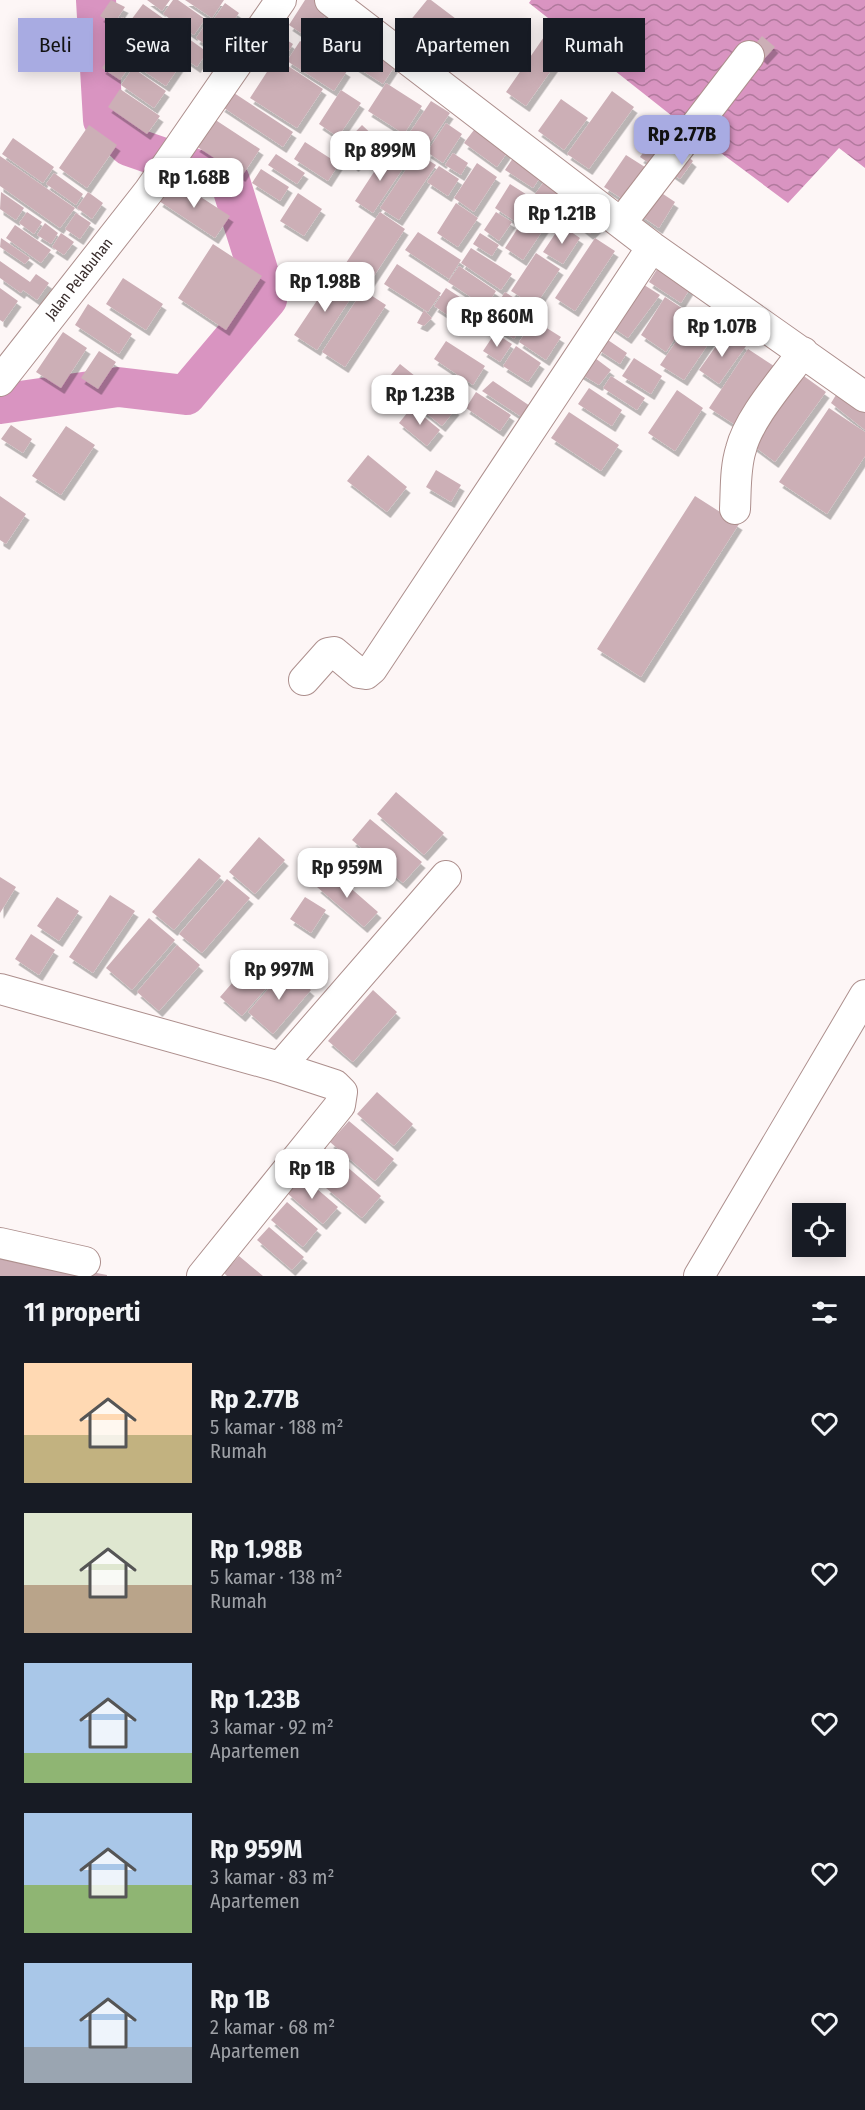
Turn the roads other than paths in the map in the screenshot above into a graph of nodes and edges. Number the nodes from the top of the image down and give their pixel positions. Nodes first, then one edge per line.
1 (281, 0) edge
2 (330, 0) edge
3 (749, 56) dead end
4 (621, 223) junction
5 (652, 248) junction
6 (803, 352) junction
7 (0, 381) edge
8 (865, 398) edge
9 (735, 509) dead end
10 (304, 680) dead end
11 (446, 876) dead end
12 (0, 989) edge
13 (865, 994) edge
14 (280, 1067) junction
15 (0, 1243) edge
16 (86, 1262) dead end
17 (202, 1276) edge
18 (699, 1276) edge

1 - 7 street, Jalan Pelabuhan
2 - 4 street
3 - 4 street
4 - 5 street
5 - 6 street
5 - 10 street
6 - 8 street
6 - 9 street
11 - 14 street
12 - 14 street
13 - 18 street
14 - 17 street
15 - 16 street

